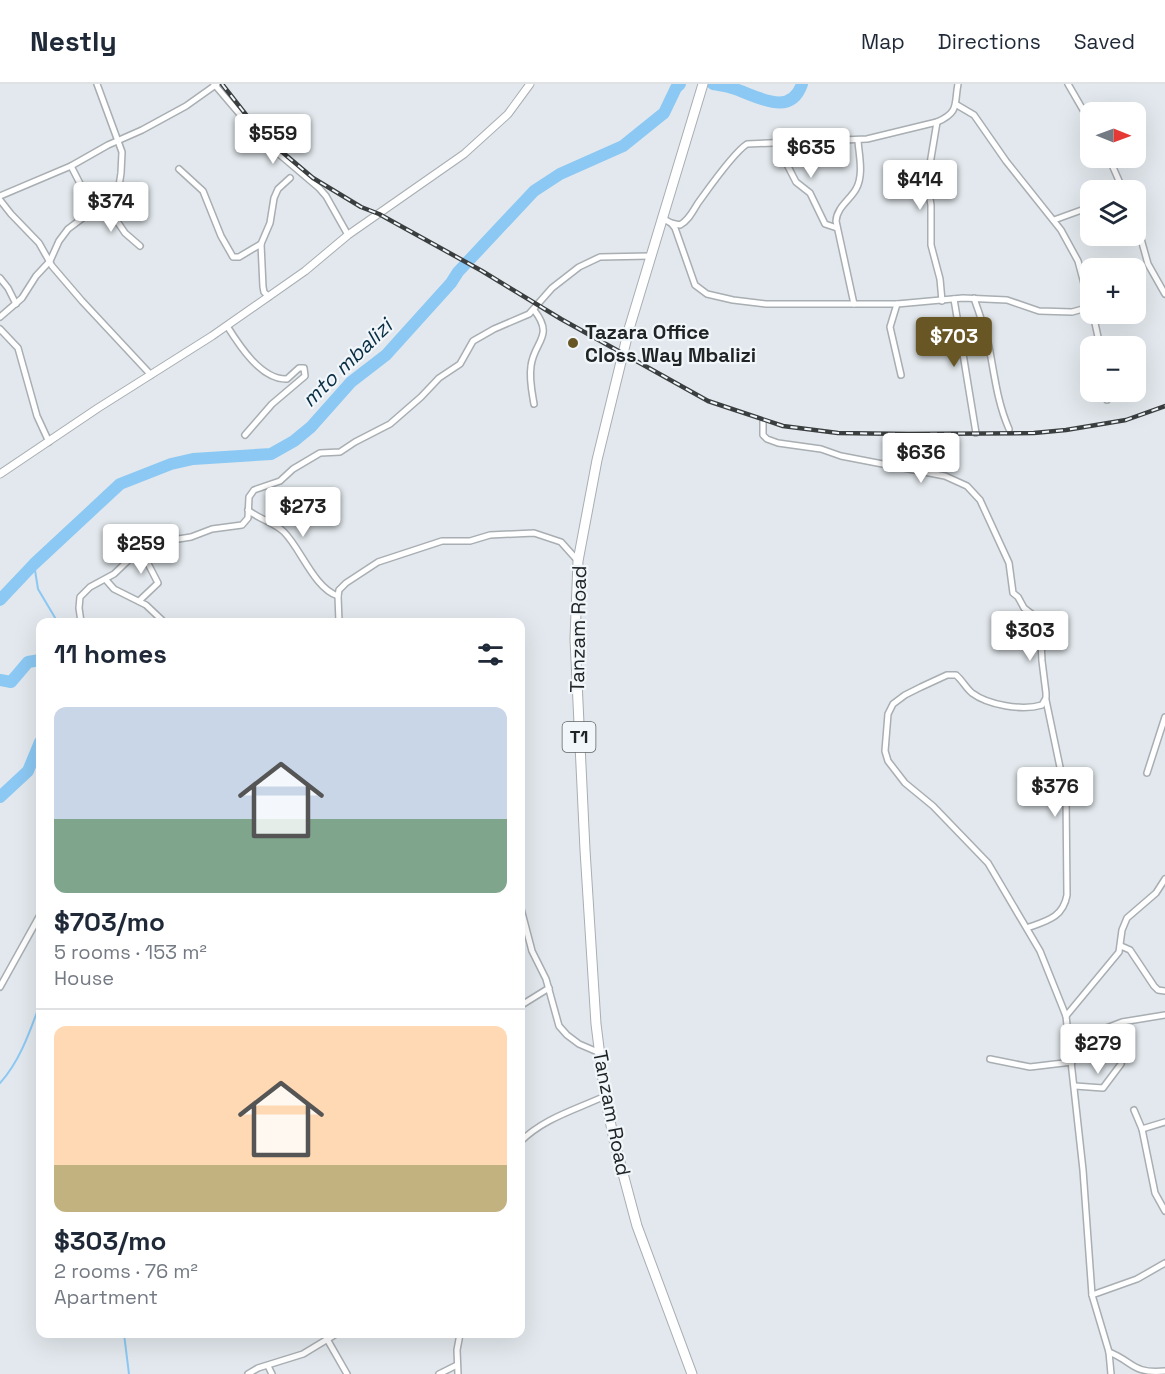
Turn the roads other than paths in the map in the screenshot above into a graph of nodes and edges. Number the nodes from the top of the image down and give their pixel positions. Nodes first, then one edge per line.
1 (97, 84) edge
2 (216, 84) edge
3 (530, 84) edge
4 (703, 84) edge
5 (958, 84) edge
6 (1068, 84) edge
7 (957, 105) junction
8 (1080, 105) edge
9 (937, 122) junction
10 (118, 141) junction
11 (858, 141) junction
12 (776, 143) junction
13 (71, 166) junction
14 (179, 169) dead end
15 (290, 178) dead end
16 (0, 198) edge
17 (104, 202) junction
18 (93, 209) junction
19 (1080, 211) edge
20 (662, 218) junction
21 (1054, 220) junction
22 (671, 223) junction
23 (837, 228) junction
24 (348, 235) junction
25 (261, 244) junction
26 (140, 246) dead end
27 (1143, 246) edge
28 (650, 256) junction
29 (50, 261) junction
30 (1080, 268) edge
31 (0, 278) edge
32 (1165, 294) edge
33 (269, 297) junction
34 (974, 298) junction
35 (954, 299) junction
36 (942, 301) junction
37 (16, 304) junction
38 (854, 304) junction
39 (897, 304) junction
40 (1080, 309) edge
41 (534, 310) junction
42 (0, 317) edge
43 (227, 326) junction
44 (0, 329) edge
45 (151, 375) junction
46 (901, 375) dead end
47 (534, 404) dead end
48 (763, 422) dead end
49 (1010, 429) dead end
50 (976, 433) dead end
51 (245, 435) dead end
52 (49, 442) junction
53 (0, 474) edge
54 (248, 510) junction
55 (141, 550) junction
56 (578, 561) junction
57 (106, 580) junction
58 (338, 596) junction
59 (139, 601) junction
60 (80, 618) edge
61 (160, 618) edge
62 (339, 618) edge
63 (1046, 698) junction
64 (1165, 717) edge
65 (1147, 773) dead end
66 (1165, 879) edge
67 (36, 922) edge
68 (525, 924) edge
69 (1027, 928) junction
70 (1121, 946) junction
71 (0, 987) edge
72 (549, 988) junction
73 (1165, 991) edge
74 (525, 1003) edge
75 (1165, 1015) edge
76 (1066, 1016) junction
77 (1101, 1030) dead end
78 (600, 1053) junction
79 (990, 1059) dead end
80 (1072, 1062) junction
81 (1121, 1064) dead end
82 (1075, 1086) junction
83 (605, 1096) junction
84 (1134, 1110) dead end
85 (1165, 1122) edge
86 (1142, 1129) junction
87 (525, 1138) edge
88 (1165, 1211) edge
89 (1165, 1263) edge
90 (1092, 1295) junction
91 (460, 1338) edge
92 (327, 1339) joint
93 (1109, 1352) junction
94 (457, 1365) junction
95 (268, 1366) junction
96 (1165, 1371) edge
97 (248, 1374) edge
98 (272, 1374) edge
99 (347, 1374) edge
100 (439, 1374) edge
101 (458, 1374) edge
102 (692, 1374) edge
103 (1111, 1374) edge

1 - 10 street
2 - 10 street
2 - 24 street
3 - 24 main road
4 - 20 highway, Tanzam Road / T1
5 - 7 street
6 - 8 street
7 - 9 street
7 - 21 street
9 - 11 street
9 - 36 street
10 - 13 street
10 - 17 street
11 - 12 street
11 - 23 street
12 - 22 street
12 - 23 street
13 - 16 street
13 - 18 street
14 - 25 street
15 - 25 street
16 - 29 street
17 - 18 street
17 - 26 street
18 - 29 street
19 - 21 street
20 - 22 street
20 - 28 highway, Tanzam Road / T1
21 - 30 street
22 - 38 street
23 - 38 street
24 - 33 main road
25 - 33 street
27 - 32 street
28 - 41 street
28 - 56 highway, Tanzam Road / T1
29 - 37 street
29 - 45 street
31 - 37 street
33 - 43 main road
34 - 35 street
34 - 40 street
34 - 49 street
35 - 36 street
35 - 50 street
36 - 39 street
37 - 42 street
38 - 39 street
39 - 46 street
41 - 47 street
41 - 54 street
43 - 45 main road
43 - 51 street
44 - 52 street
45 - 52 main road
48 - 63 street
52 - 53 main road
54 - 55 street
54 - 58 street
55 - 57 street
55 - 59 street
56 - 58 street
56 - 78 highway, Tanzam Road / T1
57 - 59 street
57 - 60 street
58 - 62 street
59 - 61 street
63 - 69 street
63 - 69 street
64 - 65 street
66 - 70 street
67 - 71 street
68 - 72 street
69 - 76 street
70 - 73 street
70 - 76 street
72 - 74 street
72 - 78 street
75 - 77 street
76 - 80 street
78 - 83 highway, Tanzam Road / T1
79 - 80 street
80 - 82 street
81 - 82 street
82 - 90 street
83 - 87 street
83 - 102 highway, Tanzam Road / T1
84 - 86 street
85 - 86 street
86 - 88 street
89 - 90 street
90 - 93 street
91 - 94 street
92 - 95 street
92 - 99 street
93 - 96 street
93 - 103 street
94 - 100 street
94 - 101 street
95 - 97 street
95 - 98 street

